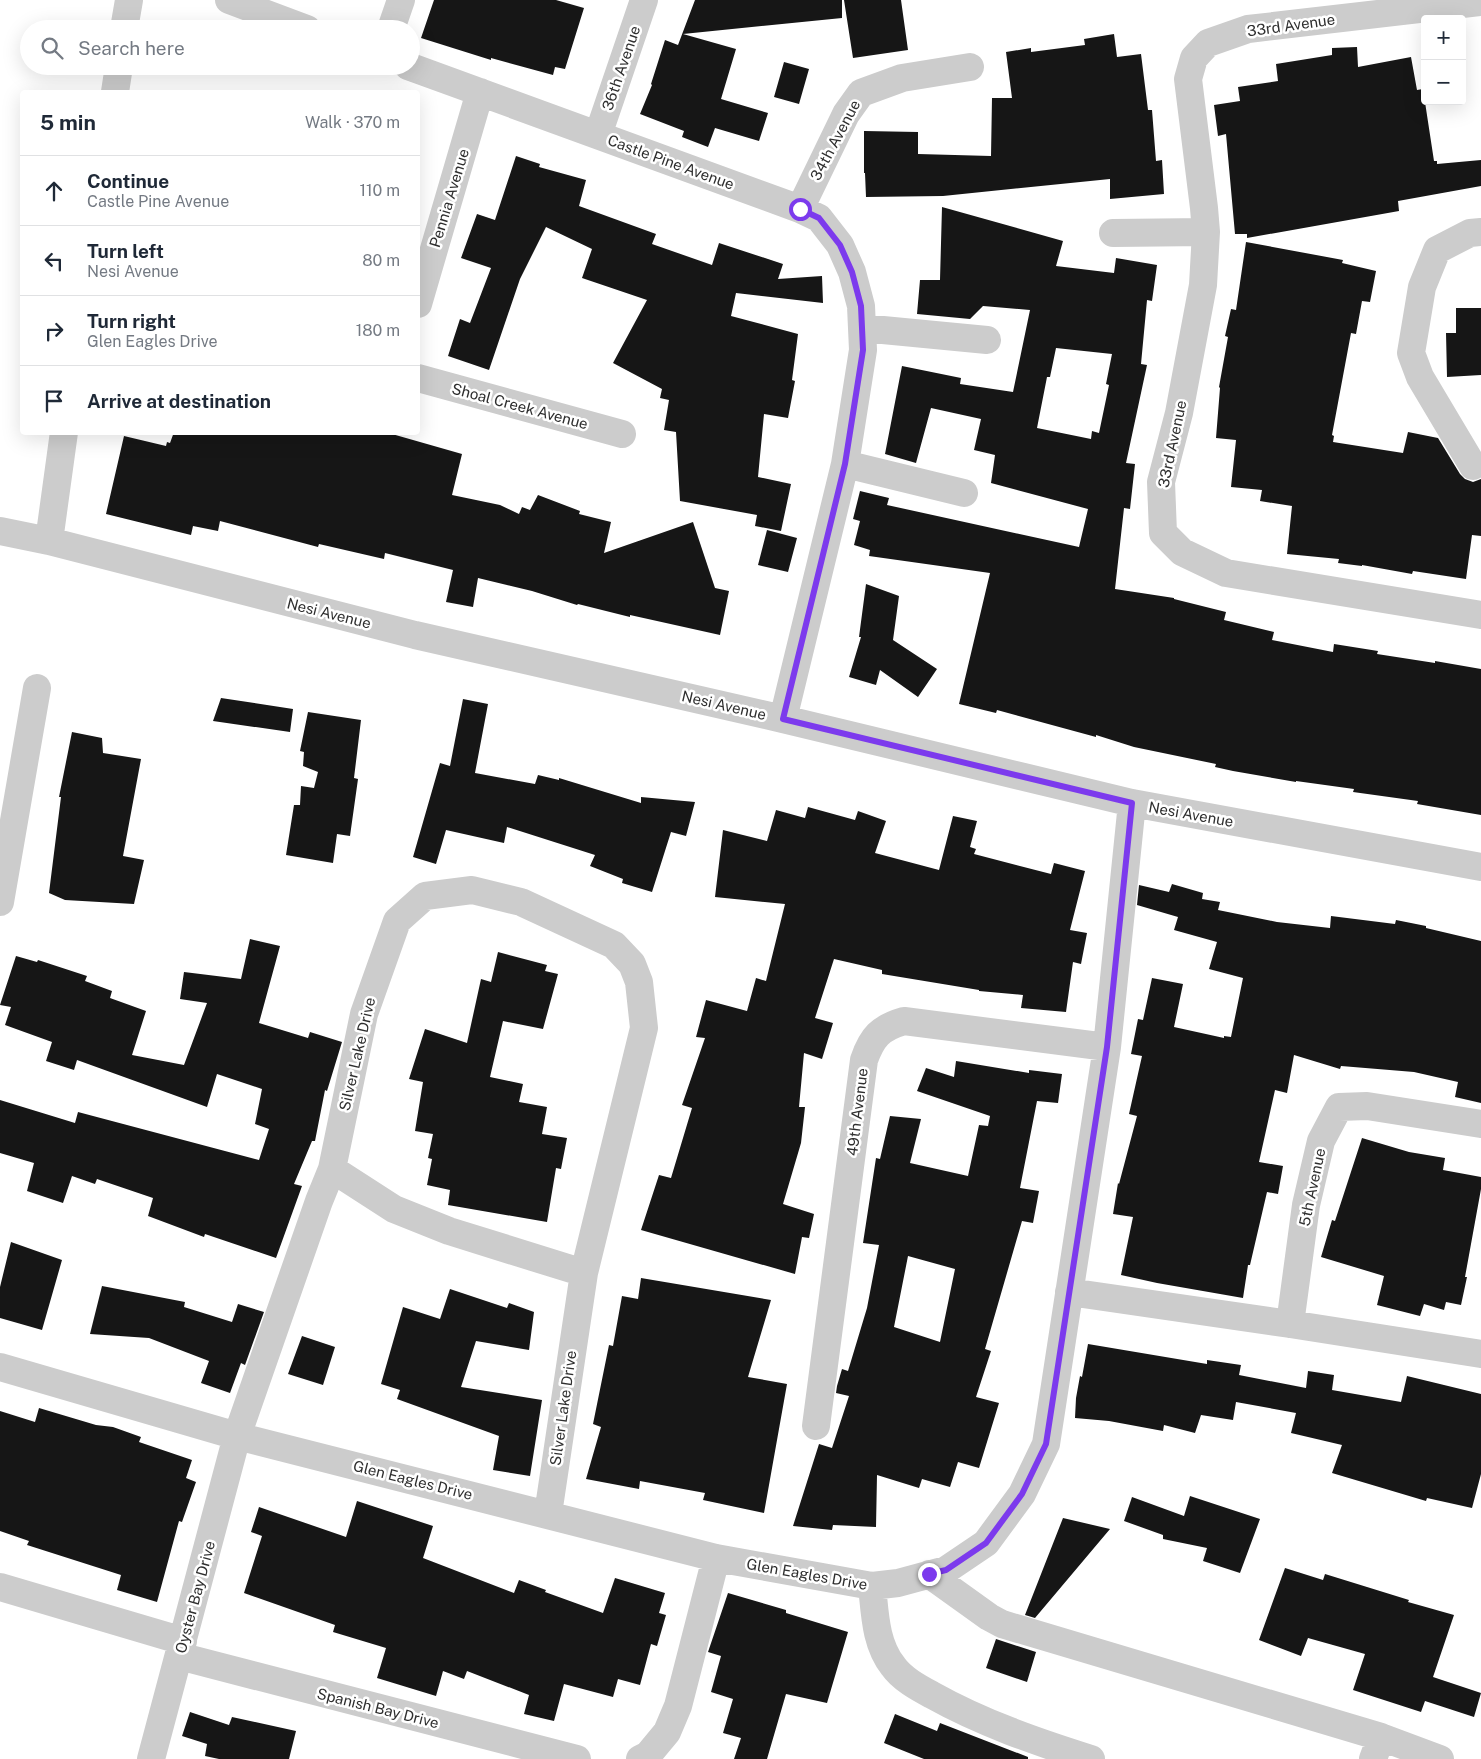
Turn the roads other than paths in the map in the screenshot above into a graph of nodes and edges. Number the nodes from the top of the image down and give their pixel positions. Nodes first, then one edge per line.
1 (128, 0) edge
2 (229, 0) edge
3 (401, 0) edge
4 (644, 0) edge
5 (1481, 2) edge
6 (125, 20) edge
7 (282, 20) edge
8 (394, 20) edge
9 (970, 67) dead end
10 (420, 70) edge
11 (117, 75) edge
12 (114, 90) edge
13 (480, 92) junction
14 (598, 135) junction
15 (800, 209) junction
16 (1206, 232) junction
17 (1481, 232) edge
18 (1113, 234) dead end
19 (420, 297) edge
20 (862, 328) junction
21 (987, 340) dead end
22 (420, 379) edge
23 (622, 434) dead end
24 (64, 435) edge
25 (845, 464) junction
26 (1473, 466) dead end
27 (964, 493) dead end
28 (0, 531) edge
29 (49, 541) junction
30 (1481, 615) edge
31 (37, 688) dead end
32 (783, 719) junction
33 (1132, 803) junction
34 (1481, 867) edge
35 (0, 902) edge
36 (1107, 1047) junction
37 (1481, 1124) edge
38 (332, 1169) junction
39 (584, 1273) junction
40 (1069, 1292) junction
41 (1290, 1324) junction
42 (1481, 1354) edge
43 (0, 1367) edge
44 (816, 1426) dead end
45 (237, 1436) junction
46 (548, 1514) junction
47 (716, 1558) junction
48 (929, 1574) junction
49 (872, 1586) junction
50 (0, 1587) edge
51 (181, 1649) junction
52 (1377, 1748) edge
53 (151, 1759) edge
54 (578, 1759) edge
55 (640, 1759) edge
56 (1090, 1759) edge
57 (1440, 1759) edge

1 - 6 street
2 - 7 street
3 - 8 street
4 - 14 street, 36th Avenue
5 - 16 street, 33rd Avenue
9 - 15 street, 34th Avenue
10 - 13 street, Castle Pine Avenue
11 - 12 street
13 - 14 street, Castle Pine Avenue
13 - 19 street, Pennia Avenue
14 - 15 street, Castle Pine Avenue
15 - 20 street, Castle Pine Avenue
16 - 18 street
16 - 30 street, 33rd Avenue
17 - 26 street
20 - 21 street
20 - 25 street, Castle Pine Avenue
22 - 23 street, Shoal Creek Avenue
24 - 29 street
25 - 27 street
25 - 32 street, Castle Pine Avenue
28 - 29 street, Nesi Avenue
29 - 32 street, Nesi Avenue
31 - 35 street
32 - 33 street, Nesi Avenue
33 - 34 street, Nesi Avenue
33 - 36 street, Glen Eagles Drive
36 - 40 street, Glen Eagles Drive
36 - 44 street, 49th Avenue
37 - 41 street, 5th Avenue
38 - 39 street
38 - 39 street, Silver Lake Drive
38 - 45 street, Silver Lake Drive
39 - 46 street, Silver Lake Drive
40 - 41 street
40 - 48 street, Glen Eagles Drive
41 - 42 street
43 - 45 street, Glen Eagles Drive
45 - 46 street, Glen Eagles Drive
45 - 51 street, Oyster Bay Drive
46 - 47 street, Glen Eagles Drive
47 - 49 street, Glen Eagles Drive
47 - 55 street
48 - 49 street, Glen Eagles Drive
48 - 52 street
49 - 56 street
50 - 51 street
51 - 53 street, Oyster Bay Drive
51 - 54 street, Spanish Bay Drive
52 - 57 street

